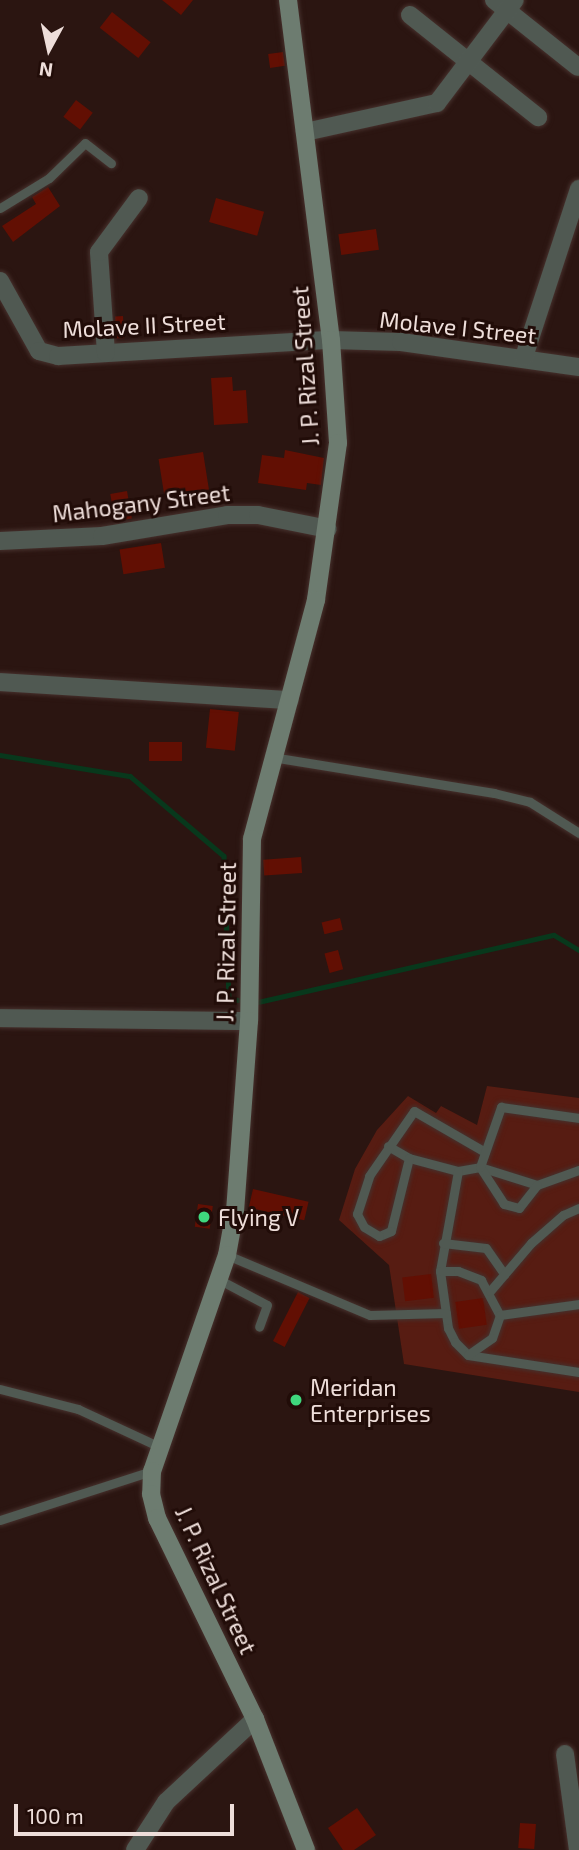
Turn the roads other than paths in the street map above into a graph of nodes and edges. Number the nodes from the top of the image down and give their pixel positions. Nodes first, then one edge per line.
1 (288, 0) edge
2 (505, 4) edge
3 (410, 15) dead end
4 (465, 61) junction
5 (578, 67) edge
6 (538, 117) dead end
7 (305, 132) junction
8 (111, 163) dead end
9 (579, 189) edge
10 (139, 198) dead end
11 (0, 208) edge
12 (0, 281) edge
13 (331, 340) junction
14 (106, 353) junction
15 (524, 357) junction
16 (579, 367) edge
17 (328, 528) junction
18 (0, 541) edge
19 (0, 682) edge
20 (289, 700) junction
21 (272, 757) junction
22 (579, 833) edge
23 (0, 1018) edge
24 (249, 1021) junction
25 (579, 1118) edge
26 (388, 1146) junction
27 (485, 1152) junction
28 (409, 1158) junction
29 (480, 1167) junction
30 (579, 1170) edge
31 (458, 1171) junction
32 (537, 1185) junction
33 (579, 1208) edge
34 (443, 1243) junction
35 (227, 1255) junction
36 (440, 1271) junction
37 (504, 1274) junction
38 (218, 1279) junction
39 (490, 1291) junction
40 (579, 1304) edge
41 (446, 1313) junction
42 (500, 1315) junction
43 (259, 1327) dead end
44 (467, 1355) junction
45 (579, 1372) edge
46 (0, 1389) edge
47 (160, 1447) junction
48 (152, 1471) junction
49 (0, 1520) edge
50 (255, 1719) junction
51 (565, 1754) dead end
52 (135, 1850) edge
53 (306, 1850) edge
54 (579, 1850) edge

1 - 7 main road, J. P. Rizal Street
2 - 4 street
2 - 5 street
3 - 4 street
4 - 6 street
4 - 7 street
7 - 13 main road, J. P. Rizal Street
8 - 11 lane
9 - 15 street
10 - 14 street
12 - 14 street, Molave II Street
13 - 14 street, Molave II Street
13 - 15 street, Molave I Street
13 - 17 main road, J. P. Rizal Street
15 - 16 street, Molave I Street
17 - 18 street, Mahogany Street
17 - 20 main road, J. P. Rizal Street
19 - 20 street
20 - 21 main road, J. P. Rizal Street
21 - 22 lane
21 - 24 main road, J. P. Rizal Street
23 - 24 street
24 - 35 main road, J. P. Rizal Street
25 - 27 lane
26 - 27 lane
26 - 28 lane
26 - 28 lane
27 - 29 lane
28 - 31 lane
29 - 31 lane
29 - 32 lane
29 - 32 lane
30 - 32 lane
31 - 34 lane
33 - 37 lane
34 - 36 lane
34 - 37 lane
35 - 38 main road, J. P. Rizal Street
35 - 41 lane
36 - 39 lane
36 - 41 lane
37 - 39 lane
38 - 43 lane
38 - 47 main road, J. P. Rizal Street
39 - 42 lane
40 - 42 lane
41 - 44 lane
42 - 44 lane
44 - 45 lane
46 - 47 lane
47 - 48 main road, J. P. Rizal Street
48 - 49 lane
48 - 50 main road, J. P. Rizal Street
50 - 52 street
50 - 53 main road, J. P. Rizal Street
51 - 54 street

